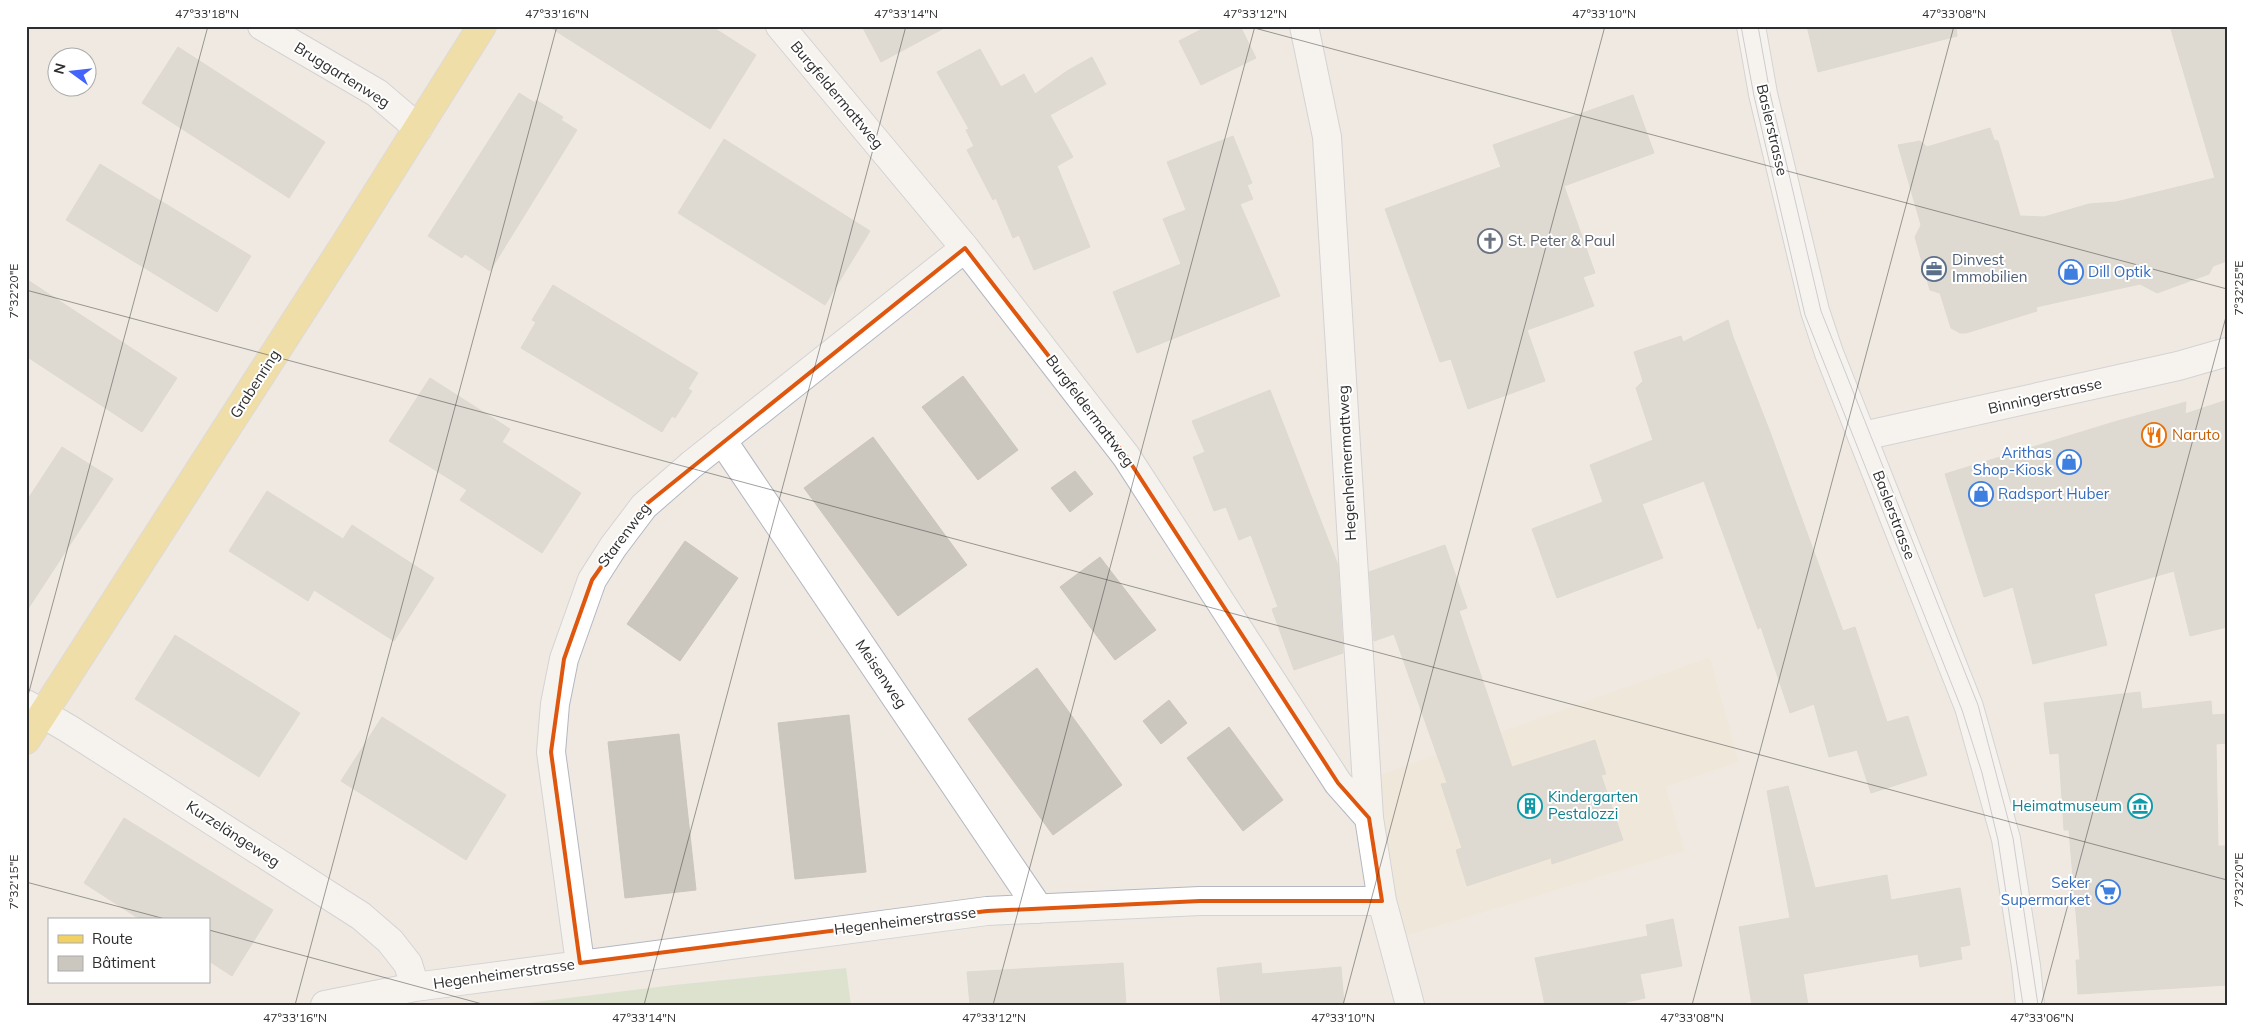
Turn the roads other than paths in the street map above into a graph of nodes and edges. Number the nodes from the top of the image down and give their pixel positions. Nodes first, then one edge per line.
1 (262, 26) edge
2 (482, 26) edge
3 (780, 26) edge
4 (1304, 26) edge
5 (1751, 26) edge
6 (418, 128) junction
7 (965, 248) junction
8 (2227, 352) edge
9 (1863, 436) junction
10 (722, 440) junction
11 (35, 708) edge
12 (26, 740) edge
13 (1369, 818) junction
14 (1382, 900) junction
15 (1039, 908) junction
16 (580, 963) junction
17 (415, 986) junction
18 (1411, 1004) edge
19 (326, 1005) edge
20 (2030, 1005) edge

1 - 6 street, Bruggartenweg
2 - 6 main road, Grabenring
3 - 7 street, Burgfeldermattweg
4 - 13 street, Hegenheimermattweg
5 - 9 street, Baslerstrasse
6 - 11 main road, Grabenring
7 - 10 street, Starenweg
7 - 13 street, Burgfeldermattweg
8 - 9 street, Binningerstrasse
9 - 20 street, Baslerstrasse
10 - 15 street, Meisenweg
10 - 16 street, Starenweg
11 - 12 main road, Grabenring
11 - 17 street, Kurzelängeweg
13 - 14 street, Hegenheimermattweg
14 - 15 street, Hegenheimerstrasse
14 - 18 street
15 - 16 street, Hegenheimerstrasse
16 - 17 street, Hegenheimerstrasse
17 - 19 street, Hegenheimerstrasse

